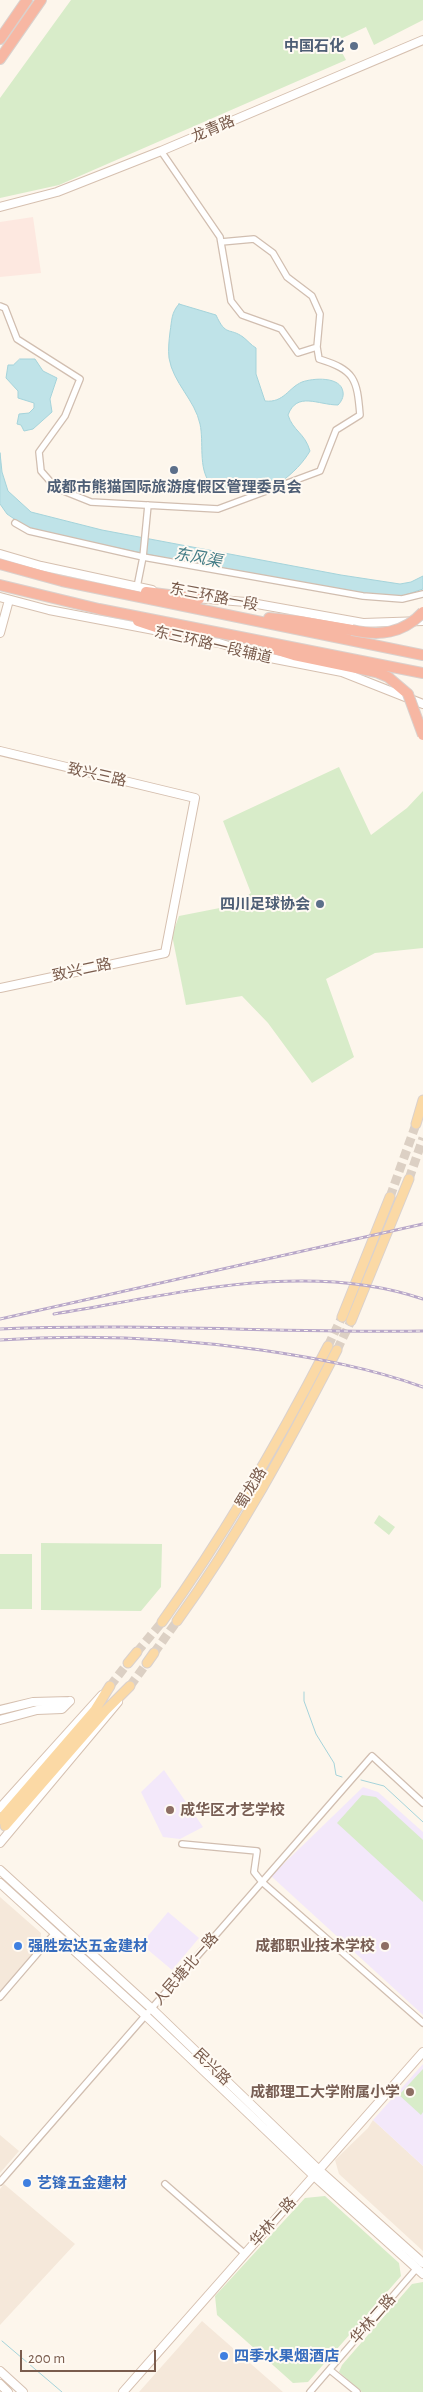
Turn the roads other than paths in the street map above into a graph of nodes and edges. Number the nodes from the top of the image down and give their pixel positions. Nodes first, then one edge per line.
1 (27, 0) edge
2 (41, 0) edge
3 (0, 38) edge
4 (423, 40) edge
5 (0, 59) edge
6 (161, 151) junction
7 (0, 207) edge
8 (221, 242) junction
9 (0, 306) edge
10 (317, 347) junction
11 (148, 505) junction
12 (15, 524) dead end
13 (0, 554) edge
14 (143, 557) junction
15 (0, 564) edge
16 (62, 581) junction
17 (0, 585) edge
18 (138, 587) junction
19 (423, 594) edge
20 (0, 597) edge
21 (199, 599) junction
22 (9, 600) junction
23 (99, 608) junction
24 (214, 612) junction
25 (423, 612) edge
26 (423, 621) edge
27 (213, 630) junction
28 (0, 633) edge
29 (180, 635) junction
30 (423, 655) edge
31 (423, 673) edge
32 (423, 704) edge
33 (423, 735) edge
34 (0, 751) edge
35 (165, 953) joint
36 (0, 988) edge
37 (423, 1100) edge
38 (416, 1124) tunnel mouth
39 (410, 1179) tunnel mouth
40 (390, 1197) tunnel mouth
41 (342, 1316) tunnel mouth
42 (351, 1322) tunnel mouth
43 (328, 1346) tunnel mouth
44 (337, 1350) tunnel mouth
45 (177, 1621) tunnel mouth
46 (162, 1622) tunnel mouth
47 (137, 1652) tunnel mouth
48 (154, 1653) tunnel mouth
49 (128, 1662) tunnel mouth
50 (147, 1663) tunnel mouth
51 (130, 1686) tunnel mouth
52 (107, 1689) joint
53 (123, 1694) junction
54 (0, 1710) edge
55 (0, 1720) edge
56 (423, 1802) edge
57 (0, 1808) edge
58 (2, 1823) edge
59 (0, 1843) edge
60 (182, 1844) dead end
61 (0, 1870) edge
62 (262, 1882) junction
63 (0, 1883) edge
64 (55, 1933) junction
65 (0, 1997) edge
66 (151, 2008) junction
67 (145, 2015) junction
68 (423, 2023) edge
69 (423, 2052) edge
70 (316, 2173) junction
71 (0, 2182) edge
72 (165, 2184) dead end
73 (245, 2254) junction
74 (421, 2268) edge
75 (330, 2370) junction
76 (0, 2371) edge
77 (0, 2384) edge
78 (8, 2392) edge
79 (23, 2392) edge
80 (123, 2392) edge
81 (310, 2392) edge
82 (357, 2392) edge

1 - 3 highway
2 - 5 highway
4 - 6 main road, 龙青路
6 - 7 main road, 龙青路
6 - 8 street
8 - 10 street
8 - 10 street
9 - 11 street
10 - 11 street
11 - 14 street
12 - 14 street
13 - 18 main road
14 - 18 street
14 - 19 street
15 - 16 highway, 东三环路一段
16 - 21 highway
16 - 24 highway, 东三环路一段
17 - 23 highway
18 - 21 main road
20 - 22 main road, 东三环路一段辅道
21 - 26 main road
22 - 28 main road
22 - 29 main road, 东三环路一段辅道
23 - 27 highway
23 - 29 highway
24 - 25 highway, bridge
24 - 30 highway, 东三环路一段
27 - 31 highway
27 - 33 highway, bridge
29 - 32 main road, 东三环路一段辅道
34 - 35 main road, 致兴三路
35 - 36 main road, 致兴二路
37 - 38 main road
39 - 42 main road
40 - 41 main road
43 - 46 main road, 蜀龙路
44 - 45 main road, 蜀龙路
47 - 49 main road
48 - 50 main road
51 - 53 main road
52 - 57 main road
52 - 58 main road
53 - 58 main road
53 - 59 main road
54 - 55 main road
56 - 62 street, 人民塘北一路
60 - 62 street
61 - 66 main road, 民兴路
62 - 66 street, 人民塘北一路
62 - 68 street
63 - 64 main road, 民兴路
64 - 65 street
64 - 67 main road, 民兴路
66 - 67 street, 人民塘北一路
66 - 70 main road, 民兴路
67 - 70 main road, 民兴路
67 - 71 street, 人民塘北一路
69 - 70 main road, 华林一路
70 - 73 main road, 华林一路
70 - 74 main road, 民兴路
72 - 73 street
73 - 80 main road, 华林一路
74 - 75 street, 华林二路
75 - 81 street, 华林二路
75 - 82 street
76 - 79 main road
77 - 78 main road

